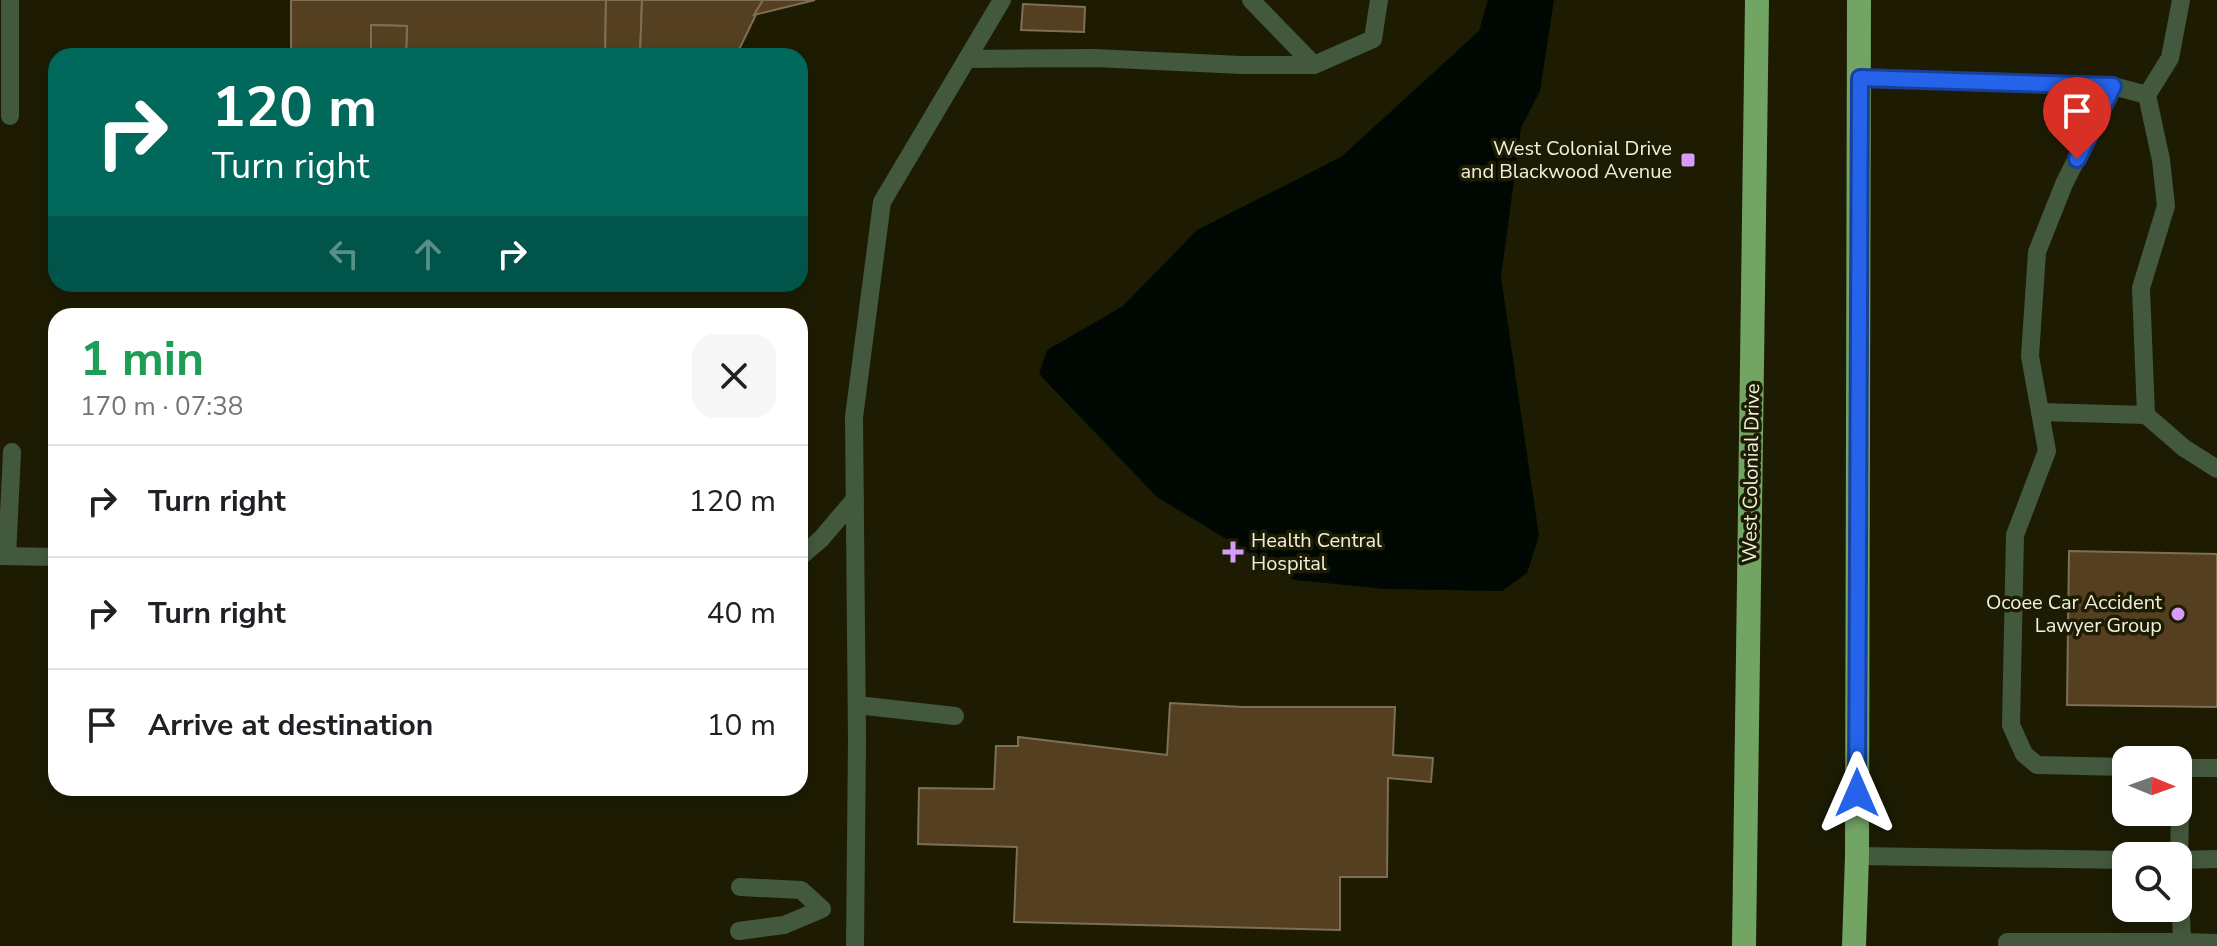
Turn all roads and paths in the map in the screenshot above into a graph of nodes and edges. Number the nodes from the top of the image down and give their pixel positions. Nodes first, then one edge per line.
1 (10, 0) edge
2 (1002, 0) edge
3 (1251, 0) edge
4 (1379, 0) edge
5 (1757, 0) edge
6 (1859, 0) edge
7 (2181, 0) edge
8 (967, 59) junction
9 (1314, 65) junction
10 (1860, 78) junction
11 (2113, 86) junction
12 (2147, 95) junction
13 (10, 116) dead end
14 (2040, 412) junction
15 (2146, 415) junction
16 (12, 452) dead end
17 (2217, 469) edge
18 (855, 499) junction
19 (808, 550) edge
20 (3, 556) edge
21 (48, 557) edge
22 (857, 705) junction
23 (955, 716) dead end
24 (2112, 767) edge
25 (2192, 768) edge
26 (2217, 768) edge
27 (1857, 856) junction
28 (2217, 859) edge
29 (2112, 860) edge
30 (2192, 860) edge
31 (740, 887) dead end
32 (822, 909) junction
33 (855, 916) junction
34 (2181, 922) edge
35 (739, 931) dead end
36 (2182, 942) junction
37 (2217, 943) edge
38 (855, 946) edge
39 (1744, 946) edge
40 (1854, 946) edge
41 (2007, 946) edge

1 - 13 lane
2 - 8 lane
3 - 9 lane
4 - 9 lane
5 - 39 highway, West Colonial Drive
6 - 10 highway
7 - 12 lane
8 - 9 lane
8 - 18 lane
10 - 11 lane
10 - 27 highway
11 - 12 lane
11 - 14 lane
12 - 15 lane
14 - 15 lane
14 - 24 lane
15 - 17 lane
16 - 20 lane
18 - 19 lane
18 - 22 lane
20 - 21 lane
22 - 23 lane
22 - 33 lane
25 - 26 lane
27 - 29 lane
27 - 40 highway
28 - 30 lane
31 - 32 lane
32 - 33 lane
32 - 35 lane
33 - 38 lane
34 - 36 lane
36 - 37 lane
36 - 41 lane

